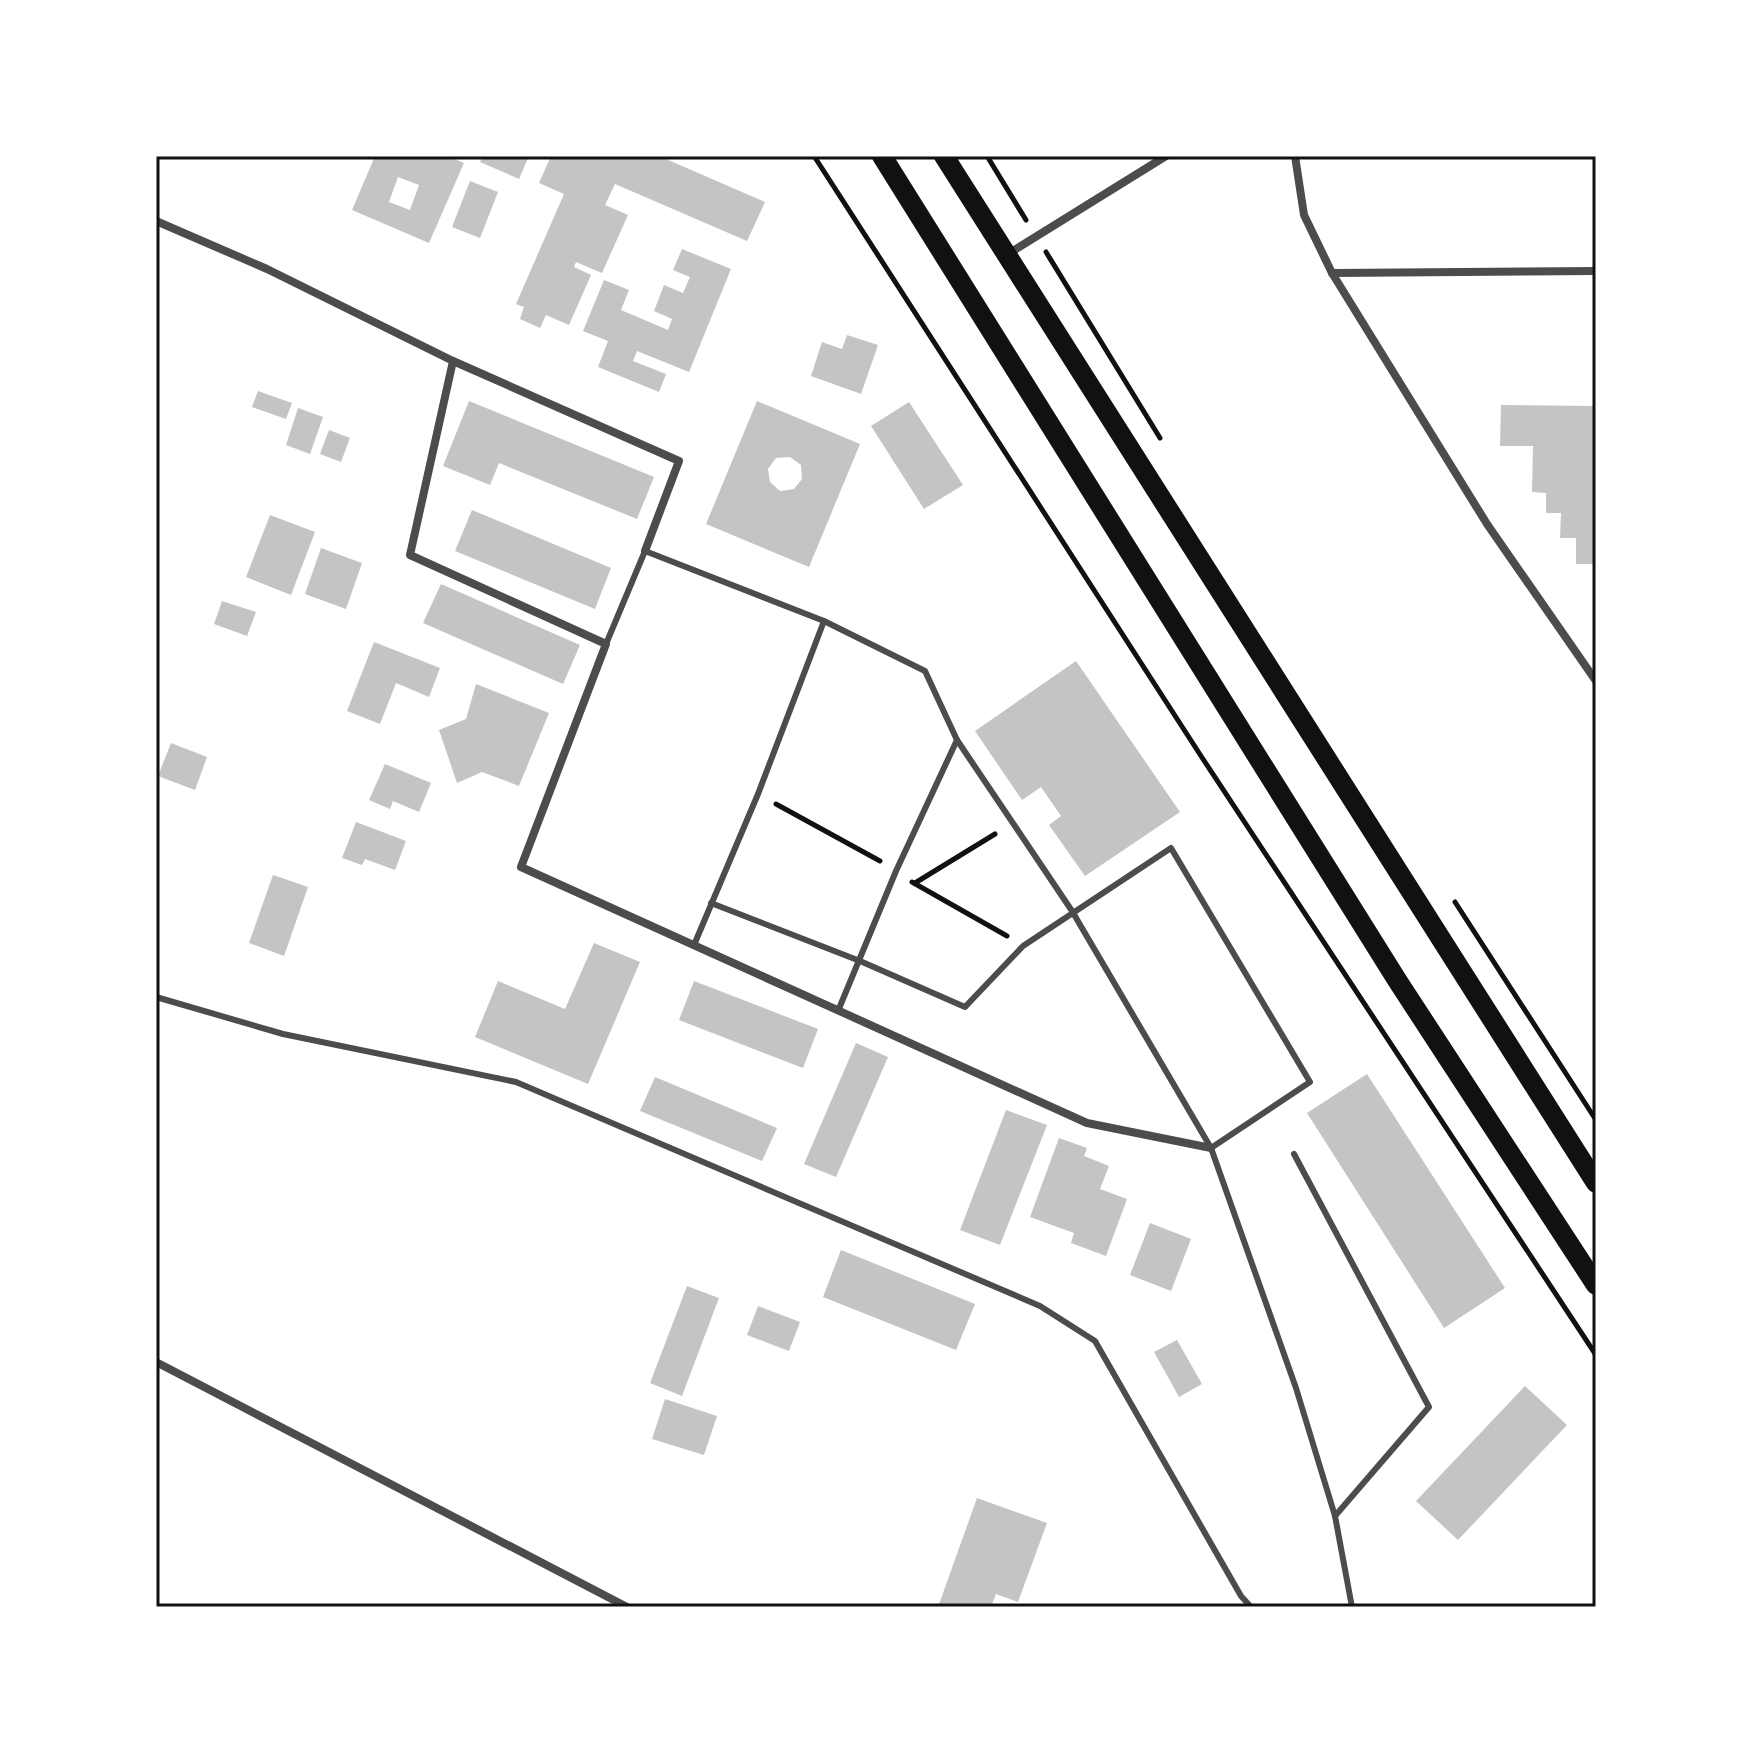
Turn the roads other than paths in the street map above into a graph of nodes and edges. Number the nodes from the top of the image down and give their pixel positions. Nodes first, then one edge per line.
1 (882, 156) edge
2 (944, 156) edge
3 (1166, 156) edge
4 (1295, 156) edge
5 (156, 221) edge
6 (1007, 255) junction
7 (1596, 271) edge
8 (1332, 273) junction
9 (453, 361) junction
10 (645, 551) junction
11 (824, 621) junction
12 (606, 644) junction
13 (1596, 681) edge
14 (957, 740) junction
15 (711, 903) junction
16 (1072, 911) junction
17 (694, 945) junction
18 (860, 961) junction
19 (156, 997) edge
20 (838, 1011) junction
21 (1211, 1148) junction
22 (1294, 1154) dead end
23 (1596, 1183) edge
24 (1596, 1285) edge
25 (156, 1362) edge
26 (1335, 1516) junction
27 (627, 1607) edge
28 (1251, 1607) edge
29 (1352, 1607) edge

1 - 24 main road
2 - 6 main road
3 - 6 street
4 - 8 street
5 - 9 street
6 - 23 main road
7 - 8 street
8 - 13 street
9 - 10 street
9 - 12 street
10 - 11 lane
10 - 12 lane
11 - 14 lane
11 - 15 lane
12 - 17 street
14 - 16 lane
14 - 18 lane
15 - 17 lane
15 - 18 lane
16 - 18 lane
16 - 21 lane
16 - 21 lane
17 - 20 street
18 - 20 lane
19 - 28 lane
20 - 21 street
21 - 26 lane
22 - 26 lane
25 - 27 street
26 - 29 lane

